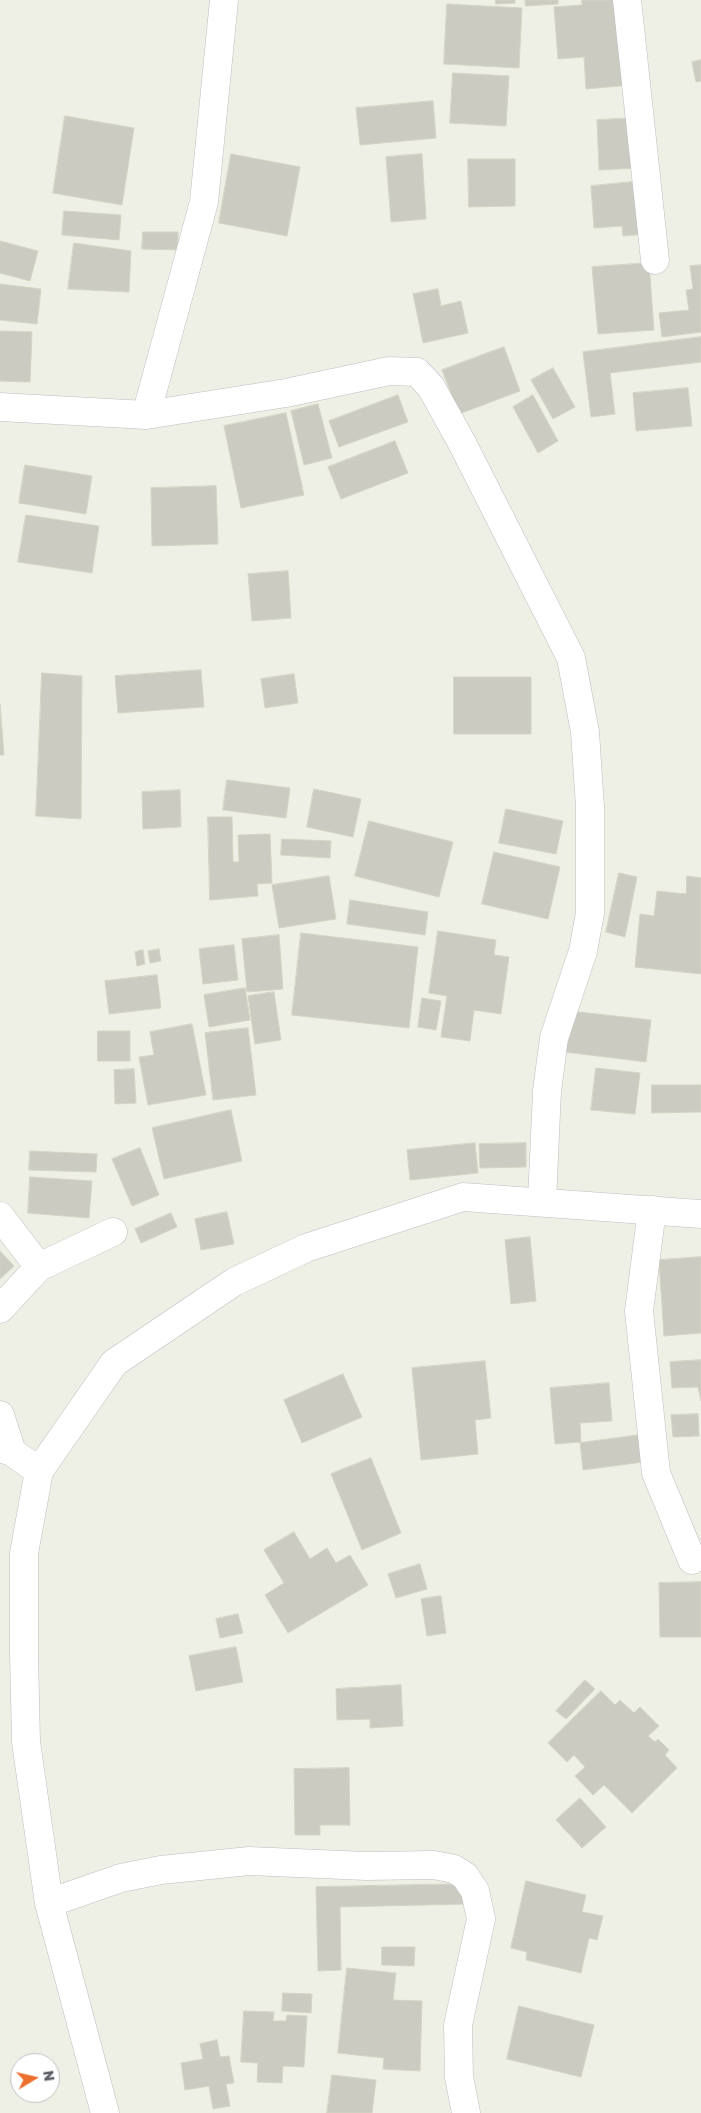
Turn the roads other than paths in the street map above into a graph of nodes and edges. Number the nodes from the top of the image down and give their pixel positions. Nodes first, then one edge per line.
1 (224, 0) edge
2 (627, 0) edge
3 (655, 260) dead end
4 (0, 407) edge
5 (146, 415) junction
6 (542, 1202) junction
7 (652, 1210) junction
8 (701, 1214) edge
9 (0, 1216) edge
10 (113, 1232) dead end
11 (39, 1267) junction
12 (0, 1309) edge
13 (0, 1416) edge
14 (6, 1450) edge
15 (39, 1471) junction
16 (692, 1560) dead end
17 (49, 1903) junction
18 (105, 2113) edge
19 (466, 2113) edge

1 - 5 street
2 - 3 street
4 - 5 street
5 - 6 street
6 - 7 street
6 - 15 street
7 - 8 street
7 - 16 street
9 - 11 street
10 - 11 street
11 - 12 street
13 - 14 street
14 - 15 street
15 - 17 street
17 - 18 street
17 - 19 street

